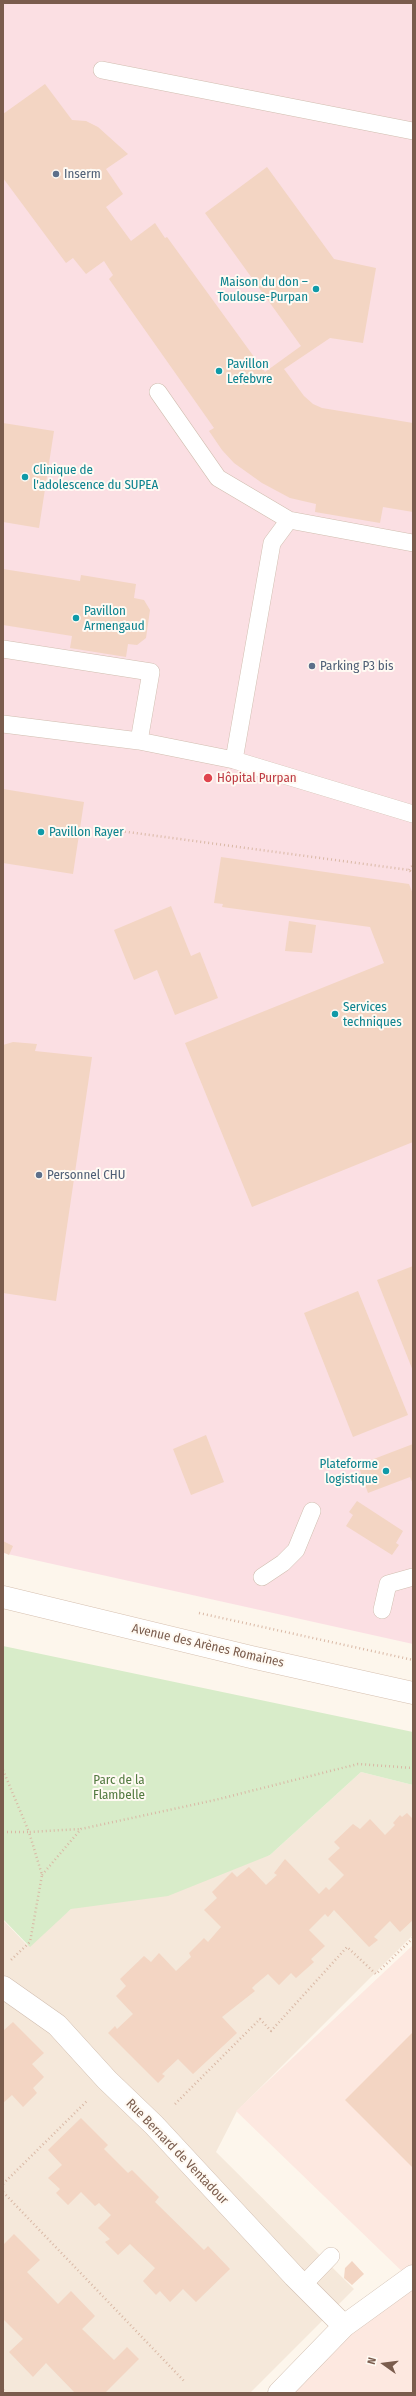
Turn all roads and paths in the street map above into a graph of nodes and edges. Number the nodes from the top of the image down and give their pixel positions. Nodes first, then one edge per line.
1 (102, 70) dead end
2 (413, 131) edge
3 (158, 392) dead end
4 (289, 520) junction
5 (413, 543) edge
6 (3, 649) edge
7 (3, 724) edge
8 (139, 741) junction
9 (234, 760) junction
10 (413, 814) edge
11 (113, 830) dead end
12 (413, 865) edge
13 (409, 870) junction
14 (413, 874) edge
15 (312, 1511) dead end
16 (262, 1577) dead end
17 (413, 1577) edge
18 (3, 1597) edge
19 (382, 1610) dead end
20 (198, 1612) dead end
21 (413, 1660) edge
22 (413, 1693) edge
23 (413, 1768) edge
24 (3, 1770) edge
25 (81, 1829) junction
26 (3, 1832) edge
27 (29, 1832) junction
28 (42, 1875) junction
29 (413, 1938) edge
30 (9, 1961) dead end
31 (3, 1987) edge
32 (107, 2080) junction
33 (154, 2125) junction
34 (3, 2184) edge
35 (3, 2192) edge
36 (331, 2256) dead end
37 (413, 2276) edge
38 (303, 2285) junction
39 (344, 2326) junction
40 (184, 2381) dead end
41 (3, 2390) edge
42 (6, 2393) edge
43 (279, 2393) edge

1 - 2 lane
3 - 4 lane
4 - 5 lane
4 - 9 lane
6 - 8 lane
7 - 8 lane
8 - 9 lane
9 - 10 lane
11 - 13 path
12 - 13 path
13 - 14 path
15 - 16 lane
17 - 19 lane
18 - 22 street, Avenue des Arènes Romaines
20 - 21 path
23 - 25 path
24 - 27 path
25 - 27 path
25 - 28 path
26 - 27 path
27 - 28 path
28 - 30 path
29 - 33 path
31 - 32 street, Rue Bernard de Ventadour
32 - 33 street, Rue Bernard de Ventadour
32 - 34 path
33 - 38 street, Rue Bernard de Ventadour
35 - 40 path
36 - 38 lane
37 - 39 street
38 - 39 street, Rue Bernard de Ventadour
39 - 43 street
41 - 42 path

